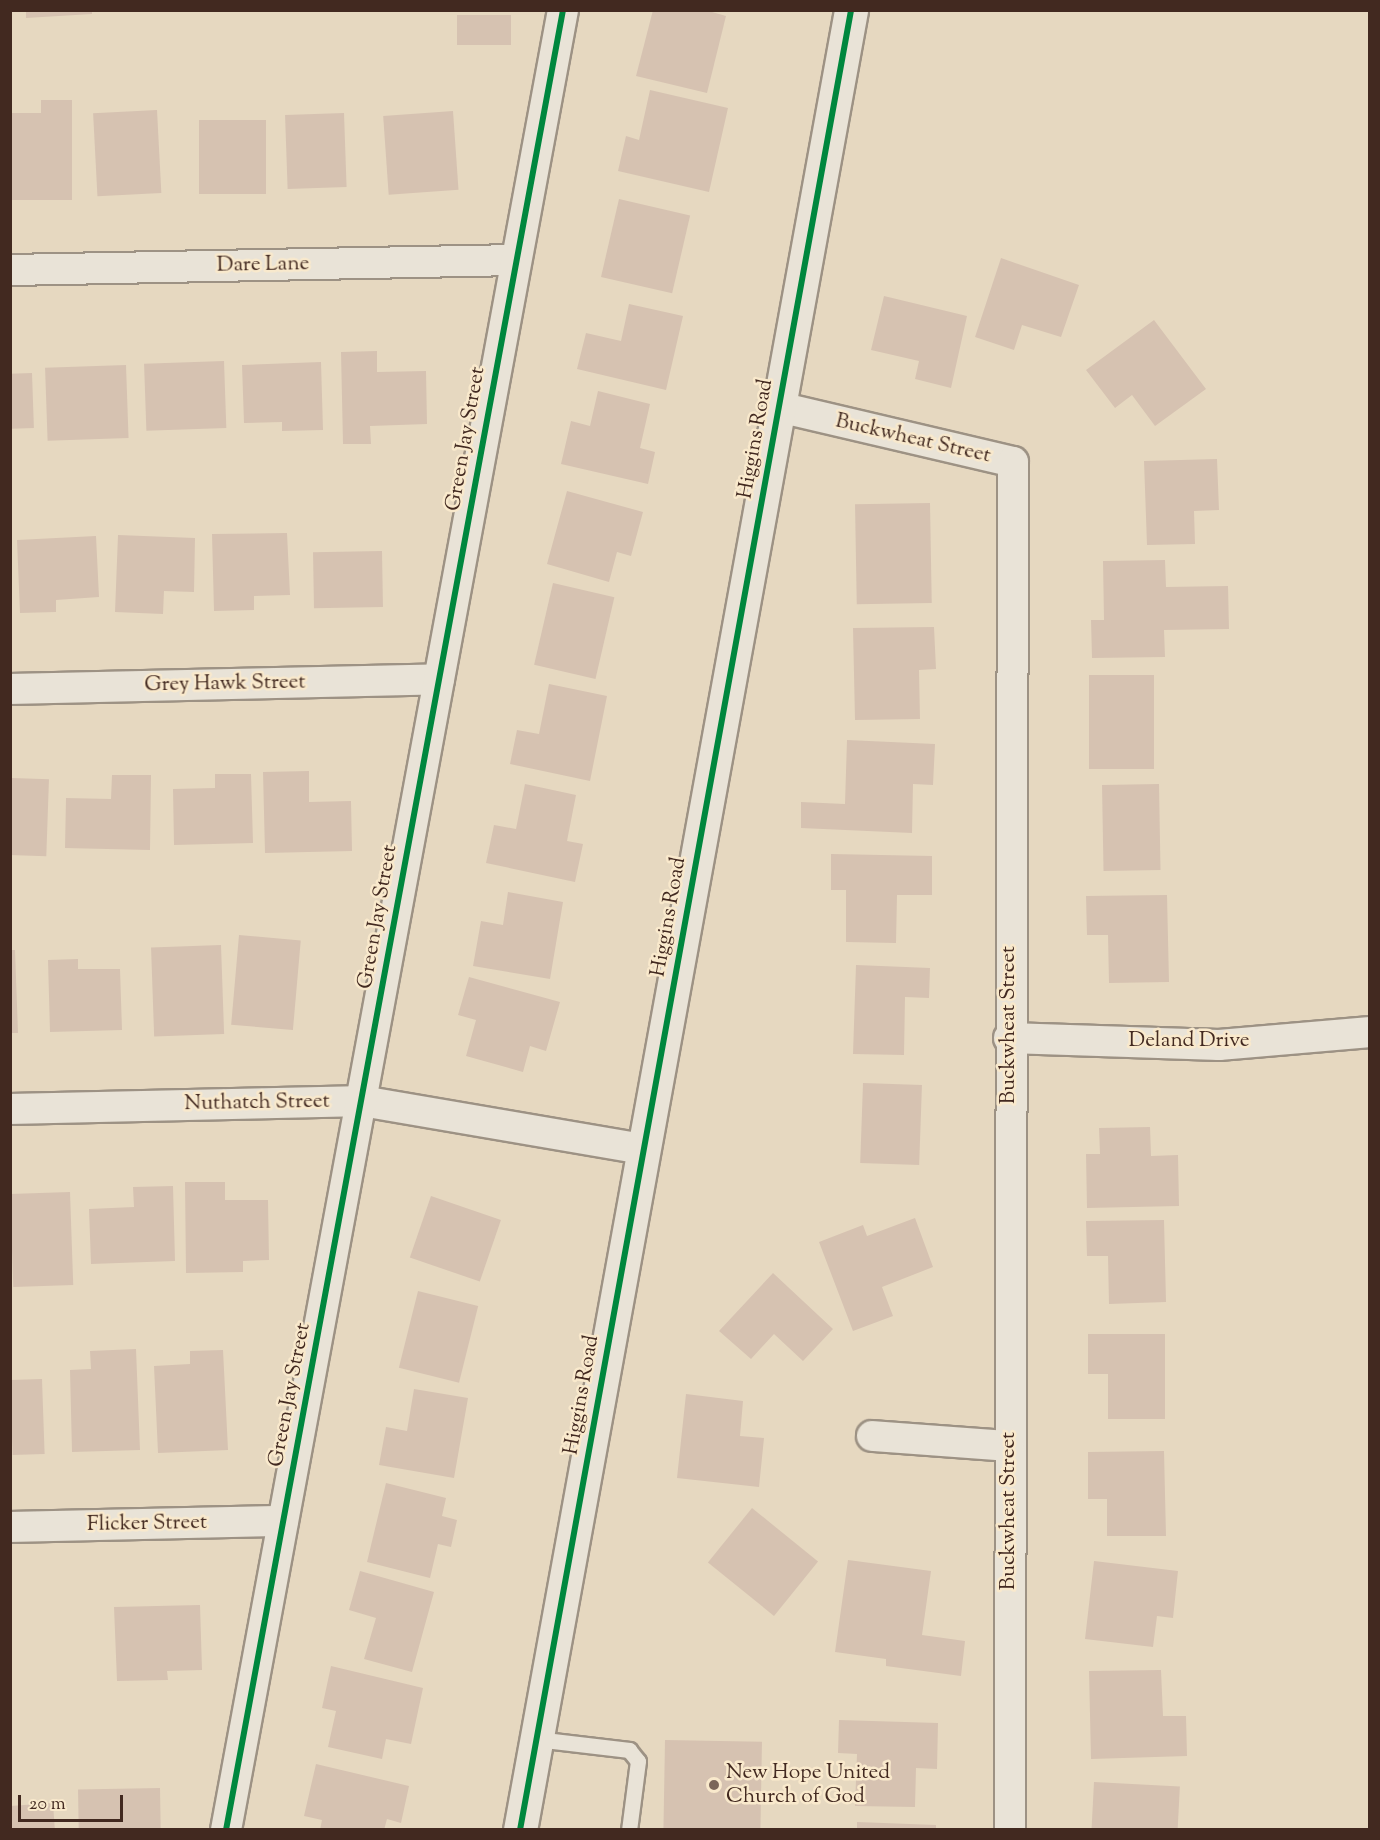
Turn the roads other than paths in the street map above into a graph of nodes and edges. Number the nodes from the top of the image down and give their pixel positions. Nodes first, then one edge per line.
1 (563, 10) edge
2 (851, 10) edge
3 (516, 260) junction
4 (10, 270) edge
5 (779, 407) junction
6 (439, 679) junction
7 (10, 689) edge
8 (1370, 1032) edge
9 (1009, 1038) junction
10 (362, 1101) junction
11 (10, 1109) edge
12 (644, 1149) junction
13 (872, 1436) dead end
14 (1009, 1446) junction
15 (283, 1521) junction
16 (10, 1527) edge
17 (536, 1739) junction
18 (226, 1830) edge
19 (520, 1830) edge
20 (629, 1830) edge
21 (1010, 1830) edge

1 - 3 street, Green Jay Street
2 - 5 street, Higgins Road
3 - 4 street, Dare Lane
3 - 6 street, Green Jay Street
5 - 9 street, Buckwheat Street
5 - 12 street, Higgins Road
6 - 7 street, Grey Hawk Street
6 - 10 street, Green Jay Street
8 - 9 street, Deland Drive
9 - 14 street, Buckwheat Street
10 - 11 street, Nuthatch Street
10 - 12 street, Nuthatch Street
10 - 15 street, Green Jay Street
12 - 17 street, Higgins Road
13 - 14 street
14 - 21 street, Buckwheat Street
15 - 16 street, Flicker Street
15 - 18 street, Green Jay Street
17 - 19 street, Higgins Road
17 - 20 lane

